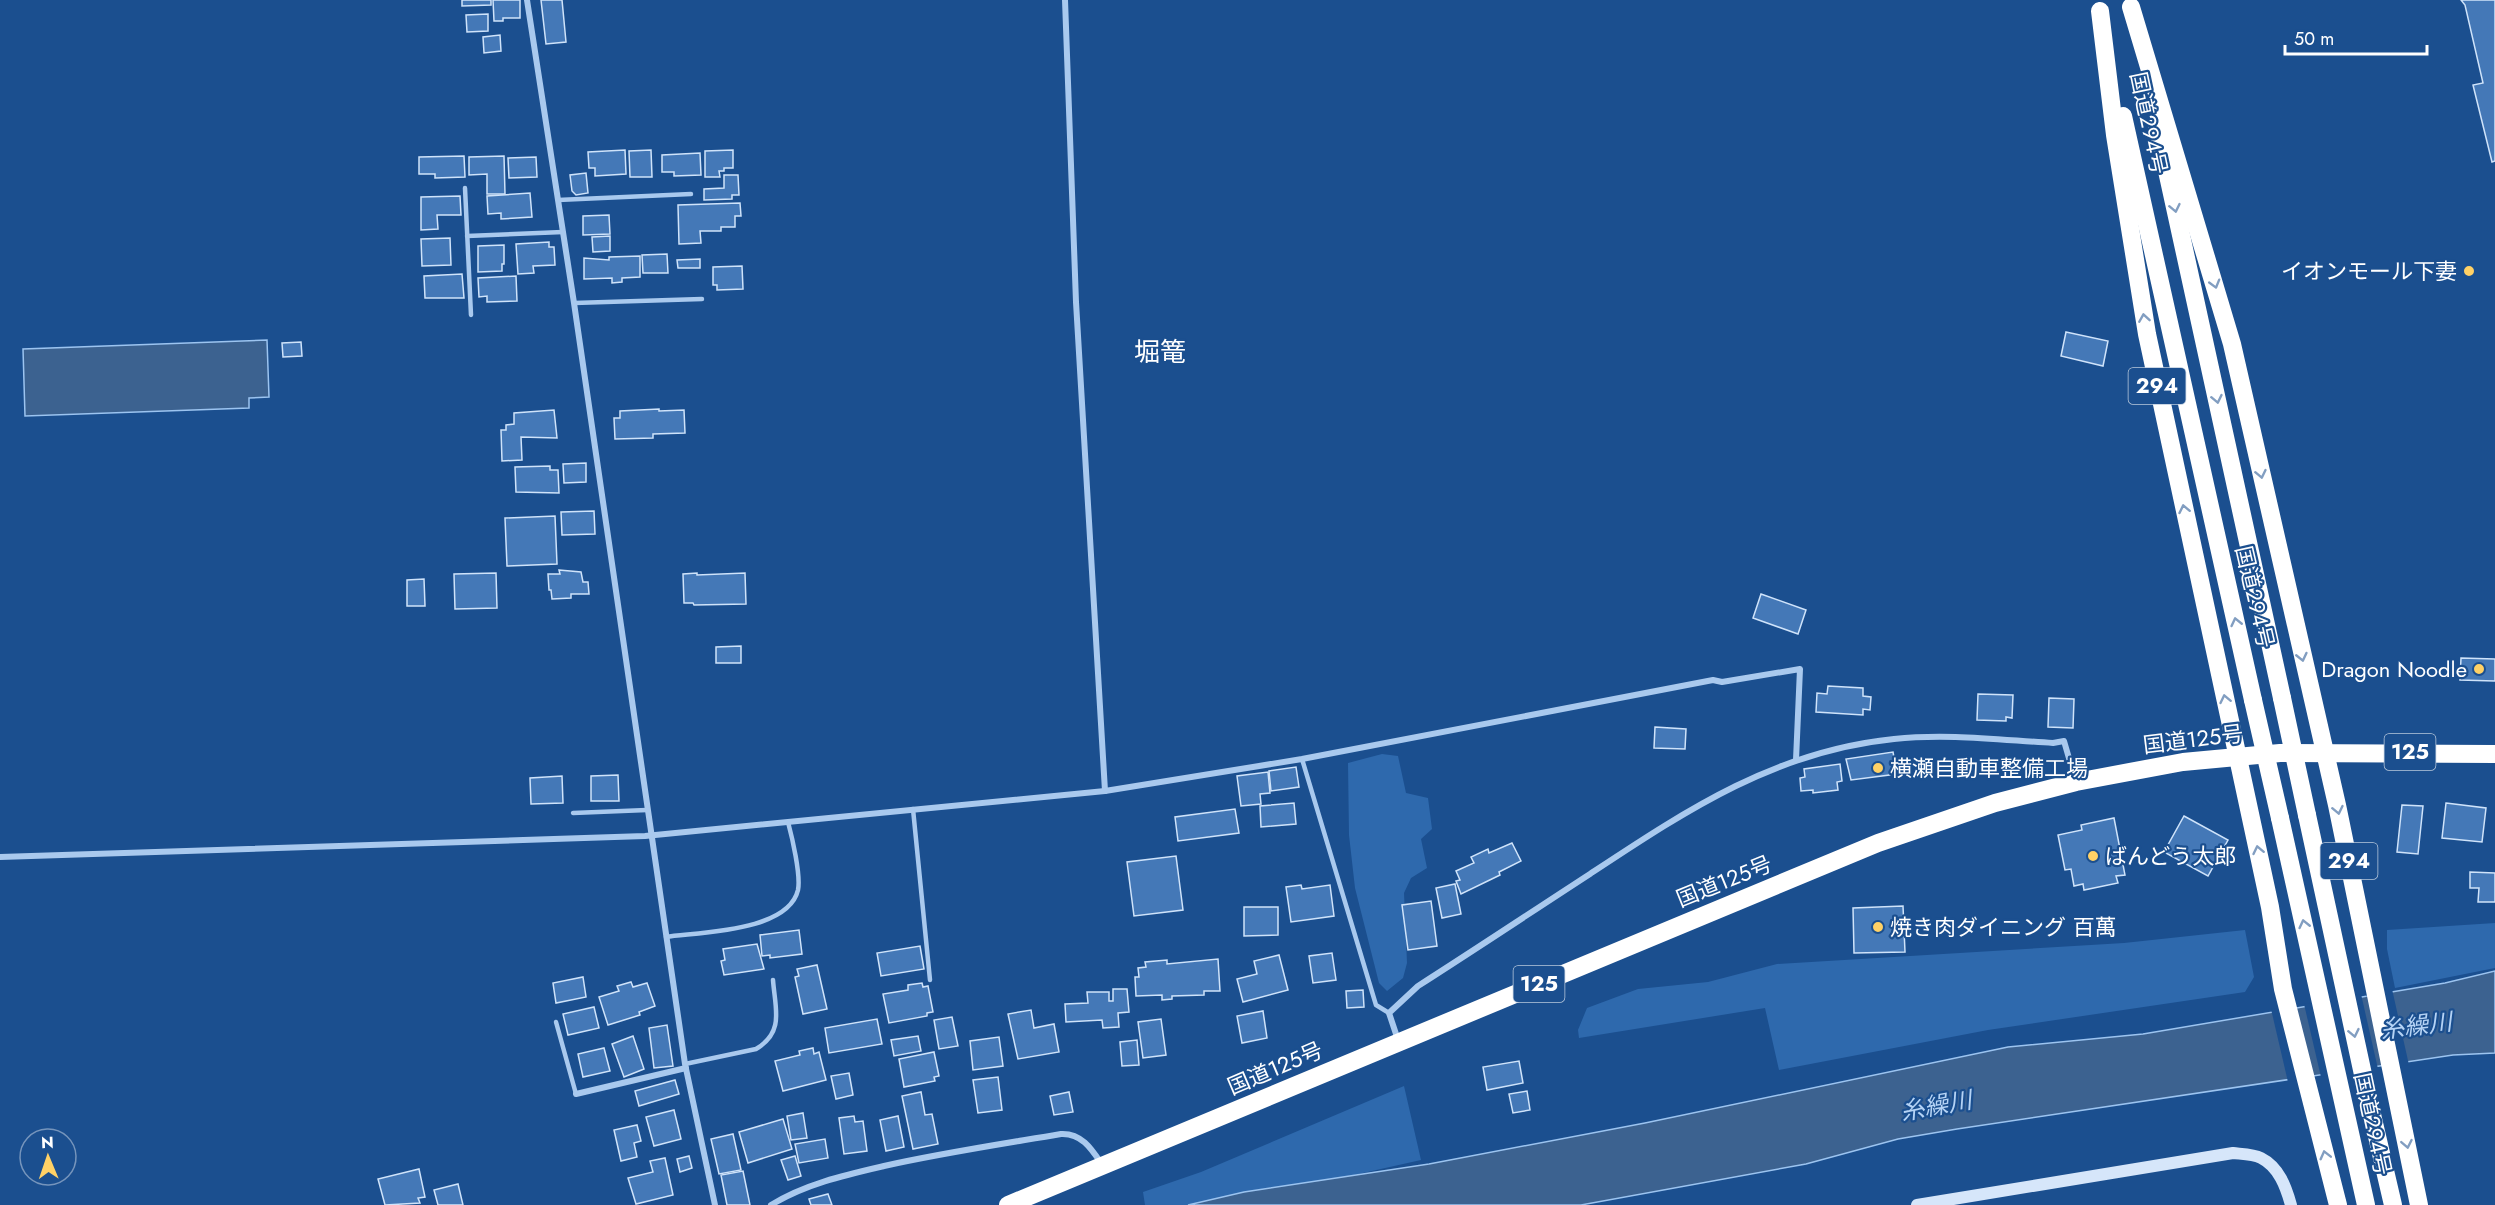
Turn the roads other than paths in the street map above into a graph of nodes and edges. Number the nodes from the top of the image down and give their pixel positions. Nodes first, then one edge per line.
1 (527, 0) edge
2 (1065, 0) edge
3 (2130, 4) edge
4 (2099, 5) edge
5 (465, 188) dead end
6 (691, 194) dead end
7 (558, 200) junction
8 (563, 232) junction
9 (467, 236) junction
10 (702, 299) dead end
11 (574, 303) junction
12 (471, 315) dead end
13 (2325, 753) junction
14 (2495, 754) edge
15 (2238, 756) junction
16 (1302, 759) junction
17 (1796, 760) junction
18 (2076, 782) junction
19 (1105, 791) junction
20 (913, 809) junction
21 (647, 810) junction
22 (573, 813) dead end
23 (788, 822) junction
24 (650, 834) junction
25 (0, 857) edge
26 (666, 937) junction
27 (773, 980) dead end
28 (930, 980) dead end
29 (1389, 1013) junction
30 (556, 1022) dead end
31 (1398, 1042) junction
32 (685, 1066) junction
33 (576, 1094) joint
34 (1102, 1166) junction
35 (714, 1205) edge
36 (771, 1205) edge
37 (1008, 1205) edge
38 (1917, 1205) edge
39 (2290, 1205) edge
40 (2338, 1205) edge
41 (2366, 1205) edge
42 (2393, 1205) edge
43 (2419, 1205) edge

1 - 7 street
2 - 19 street
3 -> 13 highway, 294
3 -> 42 highway, 国道294号 / 294, bridge
15 -> 4 highway, 294
41 -> 4 highway, 国道294号 / 294, bridge
5 - 9 lane
6 - 7 lane
7 - 8 street
8 - 9 lane
8 - 11 street
9 - 12 lane
10 - 11 lane
11 - 21 street
13 - 14 highway, 国道125号 / 125
13 - 15 highway, 国道125号 / 125
13 -> 43 highway, 294
15 - 18 highway, 国道125号 / 125
40 -> 15 highway, 294
16 - 17 street
16 - 19 street
16 - 29 lane
17 - 18 street
17 - 29 street
18 - 31 highway, 国道125号 / 125
19 - 20 street
20 - 23 street
20 - 28 lane
21 - 22 lane
21 - 24 street
23 - 24 street
23 - 26 lane
24 - 25 street
24 - 26 street
26 - 32 street
27 - 32 lane
29 - 31 street
30 - 33 lane
31 - 34 highway, 国道125号 / 125
32 - 33 street
32 - 35 street
34 - 36 street
34 - 37 highway, 国道125号 / 125
38 - 39 street

